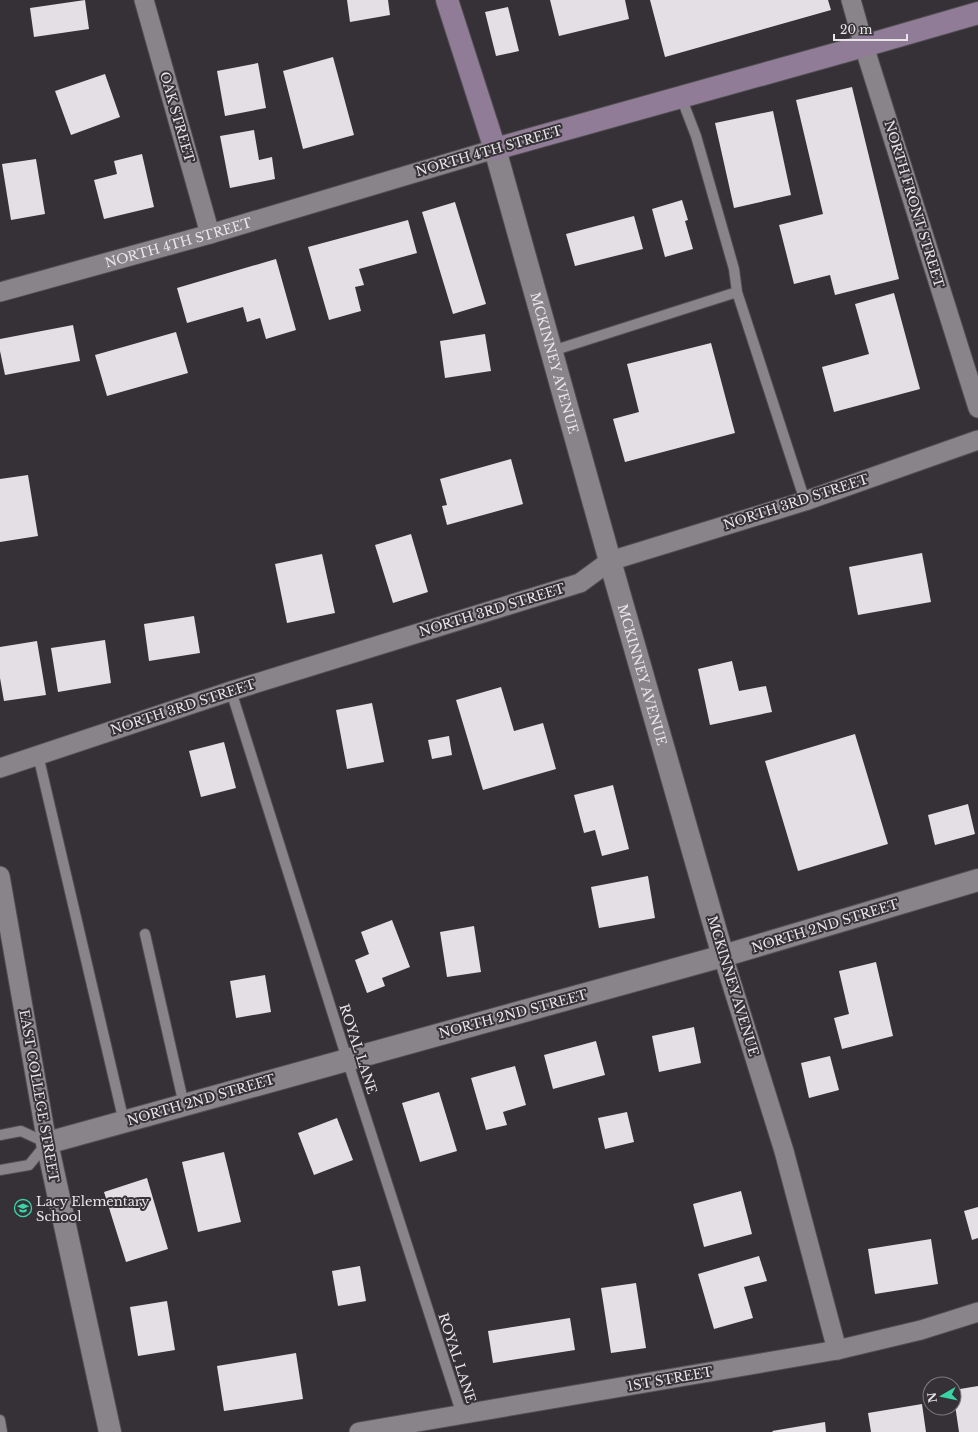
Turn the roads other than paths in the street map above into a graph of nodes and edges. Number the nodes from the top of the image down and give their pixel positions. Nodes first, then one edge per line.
1 (144, 0) edge
2 (447, 0) edge
3 (851, 0) edge
4 (978, 13) edge
5 (864, 46) junction
6 (680, 97) junction
7 (495, 149) junction
8 (210, 234) junction
9 (0, 292) edge
10 (737, 292) junction
11 (552, 351) junction
12 (978, 408) edge
13 (978, 440) edge
14 (805, 501) junction
15 (610, 561) junction
16 (232, 691) junction
17 (38, 755) junction
18 (0, 768) edge
19 (0, 876) edge
20 (978, 880) edge
21 (145, 934) dead end
22 (723, 956) junction
23 (347, 1060) junction
24 (184, 1105) junction
25 (124, 1122) junction
26 (0, 1135) edge
27 (47, 1143) junction
28 (0, 1170) edge
29 (978, 1312) edge
30 (837, 1350) junction
31 (462, 1415) junction
32 (0, 1420) edge
33 (2, 1432) edge
34 (110, 1432) edge
35 (359, 1432) edge

1 - 8 street, OAK STREET
2 - 7 main road, MCKINNEY AVENUE
3 - 5 street, NORTH FRONT STREET
4 - 5 main road, NORTH 4TH STREET
5 - 6 main road, NORTH 4TH STREET
5 - 12 street, NORTH FRONT STREET
6 - 7 main road, NORTH 4TH STREET
6 - 10 lane
7 - 8 street, NORTH 4TH STREET
7 - 11 street, MCKINNEY AVENUE
8 - 9 street, NORTH 4TH STREET
10 - 11 lane
10 - 14 lane
11 - 15 street, MCKINNEY AVENUE
13 - 14 street, NORTH 3RD STREET
14 - 15 street, NORTH 3RD STREET
15 - 16 street, NORTH 3RD STREET
15 - 22 street, MCKINNEY AVENUE
16 - 17 street, NORTH 3RD STREET
16 - 23 lane, ROYAL LANE
17 - 18 street, NORTH 3RD STREET
17 - 25 lane
19 - 27 street, EAST COLLEGE STREET
20 - 22 street, NORTH 2ND STREET
21 - 24 lane
22 - 23 street, NORTH 2ND STREET
22 - 30 street, MCKINNEY AVENUE
23 - 24 street, NORTH 2ND STREET
23 - 31 lane, ROYAL LANE
24 - 25 street, NORTH 2ND STREET
25 - 27 street, NORTH 2ND STREET
26 - 27 lane
27 - 28 lane
27 - 34 street, EAST COLLEGE STREET
29 - 30 street, 1ST STREET
30 - 31 street, 1ST STREET
31 - 35 street, 1ST STREET
32 - 33 lane

